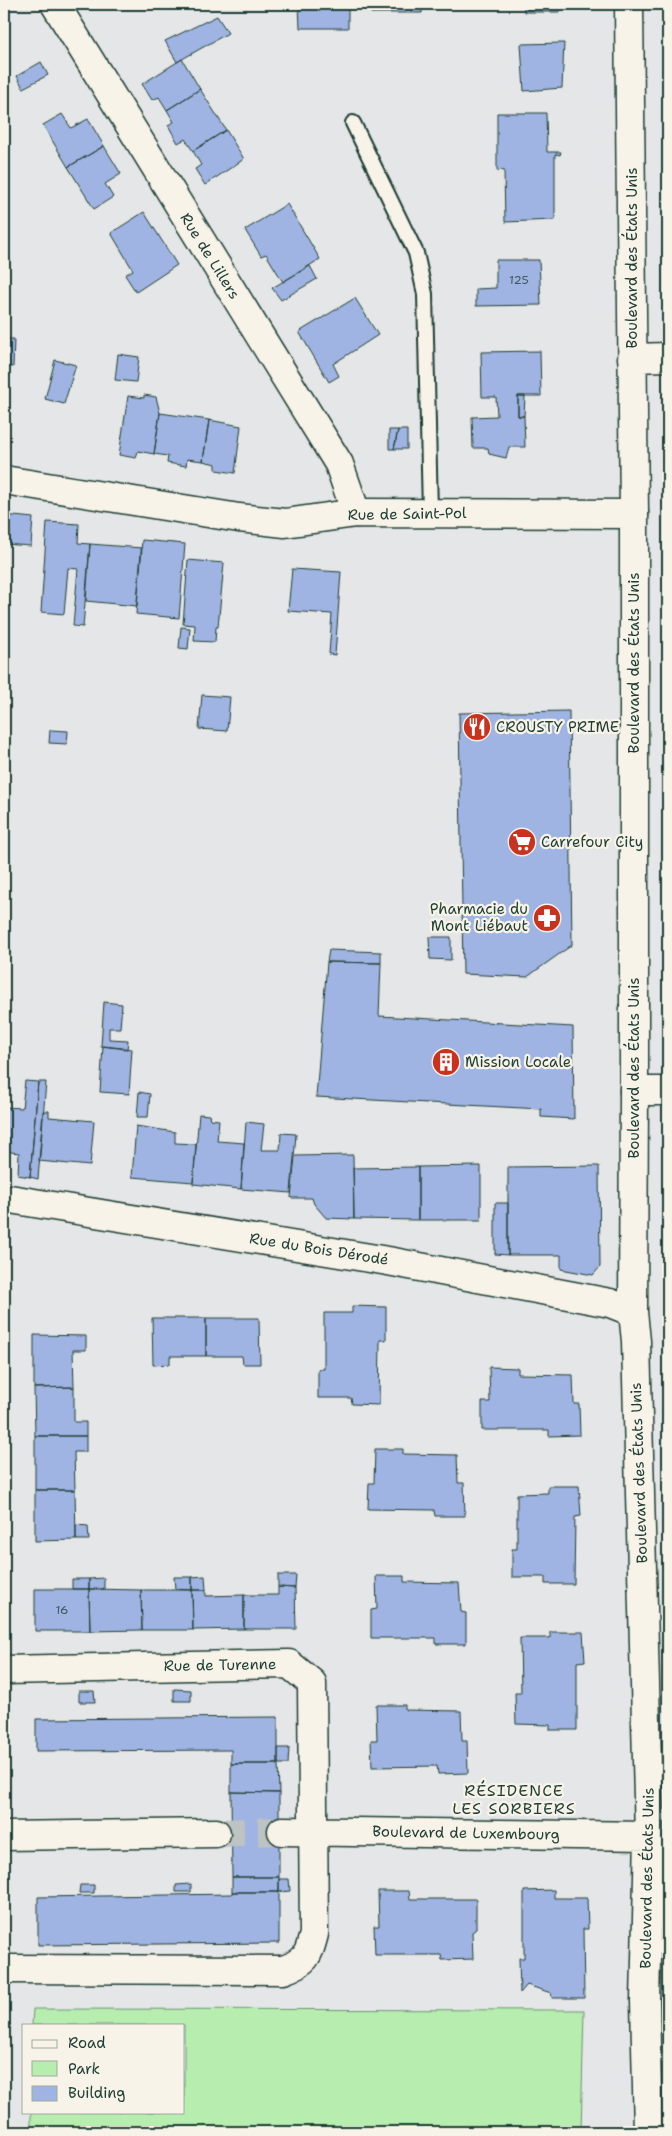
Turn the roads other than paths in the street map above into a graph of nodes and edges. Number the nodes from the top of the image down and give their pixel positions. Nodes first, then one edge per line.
1 (55, 4) edge
2 (629, 4) edge
3 (353, 123) dead end
4 (668, 357) edge
5 (632, 358) junction
6 (4, 480) edge
7 (356, 512) junction
8 (430, 512) junction
9 (634, 514) junction
10 (634, 1091) junction
11 (668, 1091) edge
12 (4, 1198) edge
13 (633, 1312) junction
14 (4, 1670) edge
15 (282, 1831) tunnel mouth
16 (313, 1831) junction
17 (216, 1832) tunnel mouth
18 (4, 1836) edge
19 (649, 1836) junction
20 (4, 1969) edge
21 (648, 2132) edge

1 - 7 street, Rue de Lillers
2 - 5 street, Boulevard des États Unis
3 - 8 lane
4 - 5 street
5 - 9 street, Boulevard des États Unis
6 - 7 street, Rue de Saint-Pol
7 - 8 street, Rue de Saint-Pol
8 - 9 street, Rue de Saint-Pol
9 - 10 street, Boulevard des États Unis
10 - 11 street
10 - 13 street, Boulevard des États Unis
12 - 13 street, Rue du Bois Dérodé
13 - 19 street, Boulevard des États Unis
14 - 16 street, Rue de Turenne
15 - 16 street, Boulevard de Luxembourg
16 - 19 street, Boulevard de Luxembourg
16 - 20 street
17 - 18 street
19 - 21 street, Boulevard des États Unis

